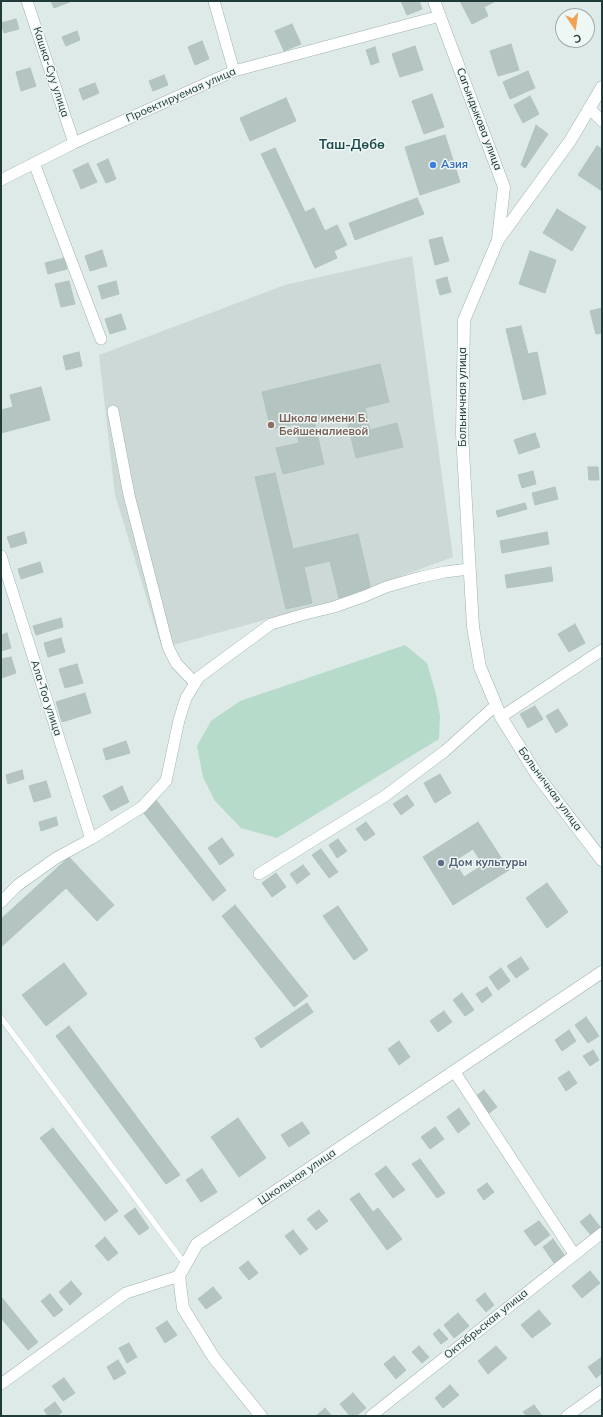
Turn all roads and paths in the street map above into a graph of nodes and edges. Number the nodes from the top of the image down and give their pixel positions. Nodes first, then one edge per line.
1 (27, 1) edge
2 (214, 1) edge
3 (434, 1) edge
4 (440, 16) junction
5 (234, 70) junction
6 (602, 87) edge
7 (589, 108) junction
8 (602, 121) edge
9 (74, 143) junction
10 (34, 163) junction
11 (1, 180) edge
12 (498, 240) junction
13 (101, 339) dead end
14 (113, 411) dead end
15 (1, 556) edge
16 (469, 569) junction
17 (602, 650) edge
18 (195, 684) junction
19 (495, 706) junction
20 (501, 717) junction
21 (91, 839) junction
22 (602, 860) edge
23 (259, 874) dead end
24 (1, 902) edge
25 (602, 972) edge
26 (1, 1018) edge
27 (454, 1071) junction
28 (602, 1233) edge
29 (574, 1254) junction
30 (186, 1264) junction
31 (179, 1276) junction
32 (1, 1384) edge
33 (602, 1391) edge
34 (261, 1416) edge
35 (371, 1416) edge
36 (567, 1416) edge

1 - 9 street, Кашка-Суу улица
2 - 5 street
3 - 4 street, Сагындыкова улица
4 - 5 street, Проектируемая улица
4 - 12 street, Сагындыкова улица
5 - 9 street, Проектируемая улица
6 - 7 street, Больничная улица
7 - 8 street
7 - 12 street, Больничная улица
9 - 10 street, Проектируемая улица
10 - 11 street, Проектируемая улица
10 - 13 street
12 - 16 street, Больничная улица
14 - 18 street
15 - 21 street, Ала-Тоо улица
16 - 18 street
16 - 19 street, Больничная улица
17 - 20 street
18 - 21 street
19 - 20 street, Больничная улица
19 - 23 street
20 - 22 street, Больничная улица
21 - 24 street
25 - 27 street, Школьная улица
26 - 30 lane
27 - 29 street
27 - 30 street, Школьная улица
28 - 29 street, Октябрьская улица
29 - 35 street, Октябрьская улица
30 - 31 street, Школьная улица
31 - 32 street
31 - 34 street
33 - 36 street

